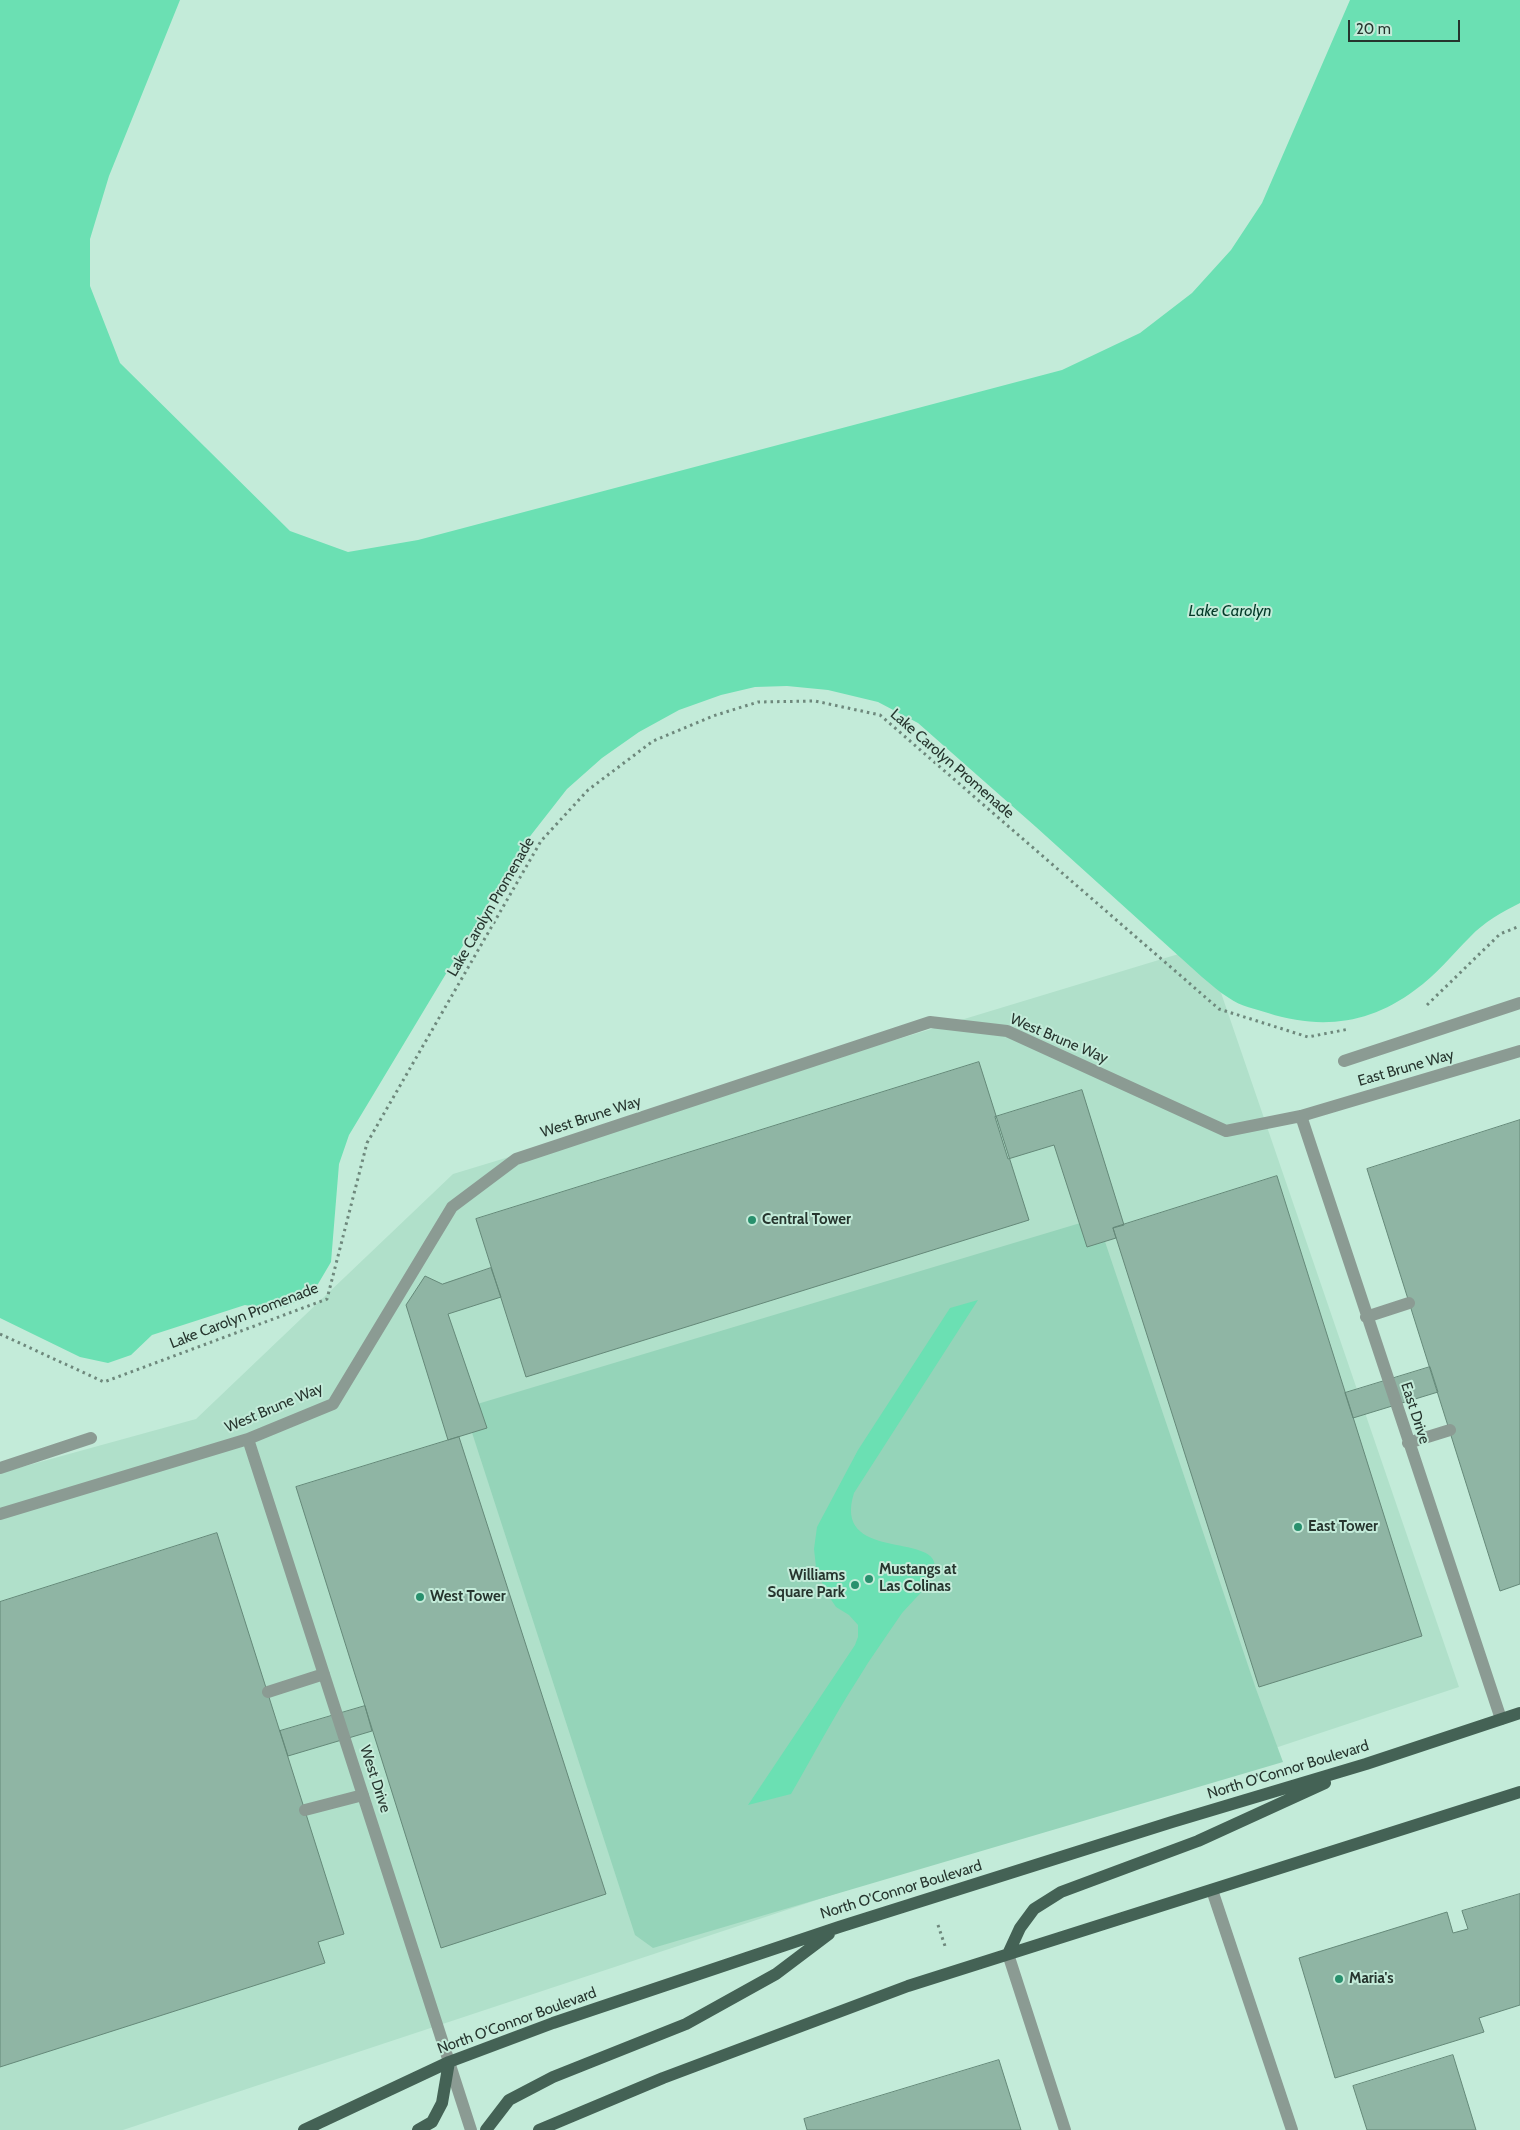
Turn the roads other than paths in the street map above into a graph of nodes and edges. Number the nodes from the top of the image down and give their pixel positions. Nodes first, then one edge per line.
1 (1520, 1003) edge
2 (1520, 1051) edge
3 (1344, 1061) dead end
4 (1301, 1116) junction
5 (1409, 1303) dead end
6 (1366, 1317) junction
7 (1450, 1430) dead end
8 (91, 1438) dead end
9 (248, 1439) junction
10 (1408, 1443) junction
11 (0, 1468) edge
12 (0, 1514) edge
13 (324, 1674) junction
14 (268, 1692) dead end
15 (1520, 1713) edge
16 (1501, 1719) junction
17 (1366, 1764) junction
18 (1520, 1792) edge
19 (363, 1795) junction
20 (305, 1810) dead end
21 (1212, 1890) junction
22 (839, 1927) junction
23 (1008, 1954) junction
24 (449, 2062) junction
25 (304, 2130) edge
26 (418, 2130) edge
27 (471, 2130) edge
28 (486, 2130) edge
29 (539, 2130) edge
30 (1065, 2130) edge
31 (1292, 2130) edge

1 - 3 street
2 - 4 street, East Brune Way
4 - 6 street, East Drive
4 - 9 street, West Brune Way
5 - 6 street
6 - 10 street, East Drive
7 - 10 street
8 - 11 street
9 - 12 street, West Brune Way
9 - 13 street, West Drive
10 - 16 street, East Drive
13 - 14 street
13 - 19 street, West Drive
15 - 16 main road, North O'Connor Boulevard
16 - 17 main road, North O'Connor Boulevard
17 - 22 main road, North O'Connor Boulevard
17 - 23 main road
18 - 21 main road
19 - 20 street
19 - 24 street, West Drive
21 - 23 main road
21 - 31 street
22 - 24 main road, North O'Connor Boulevard
22 - 28 main road
23 - 29 main road
23 - 30 street
24 - 25 main road, North O'Connor Boulevard
24 - 26 main road
24 - 27 street, West Drive

